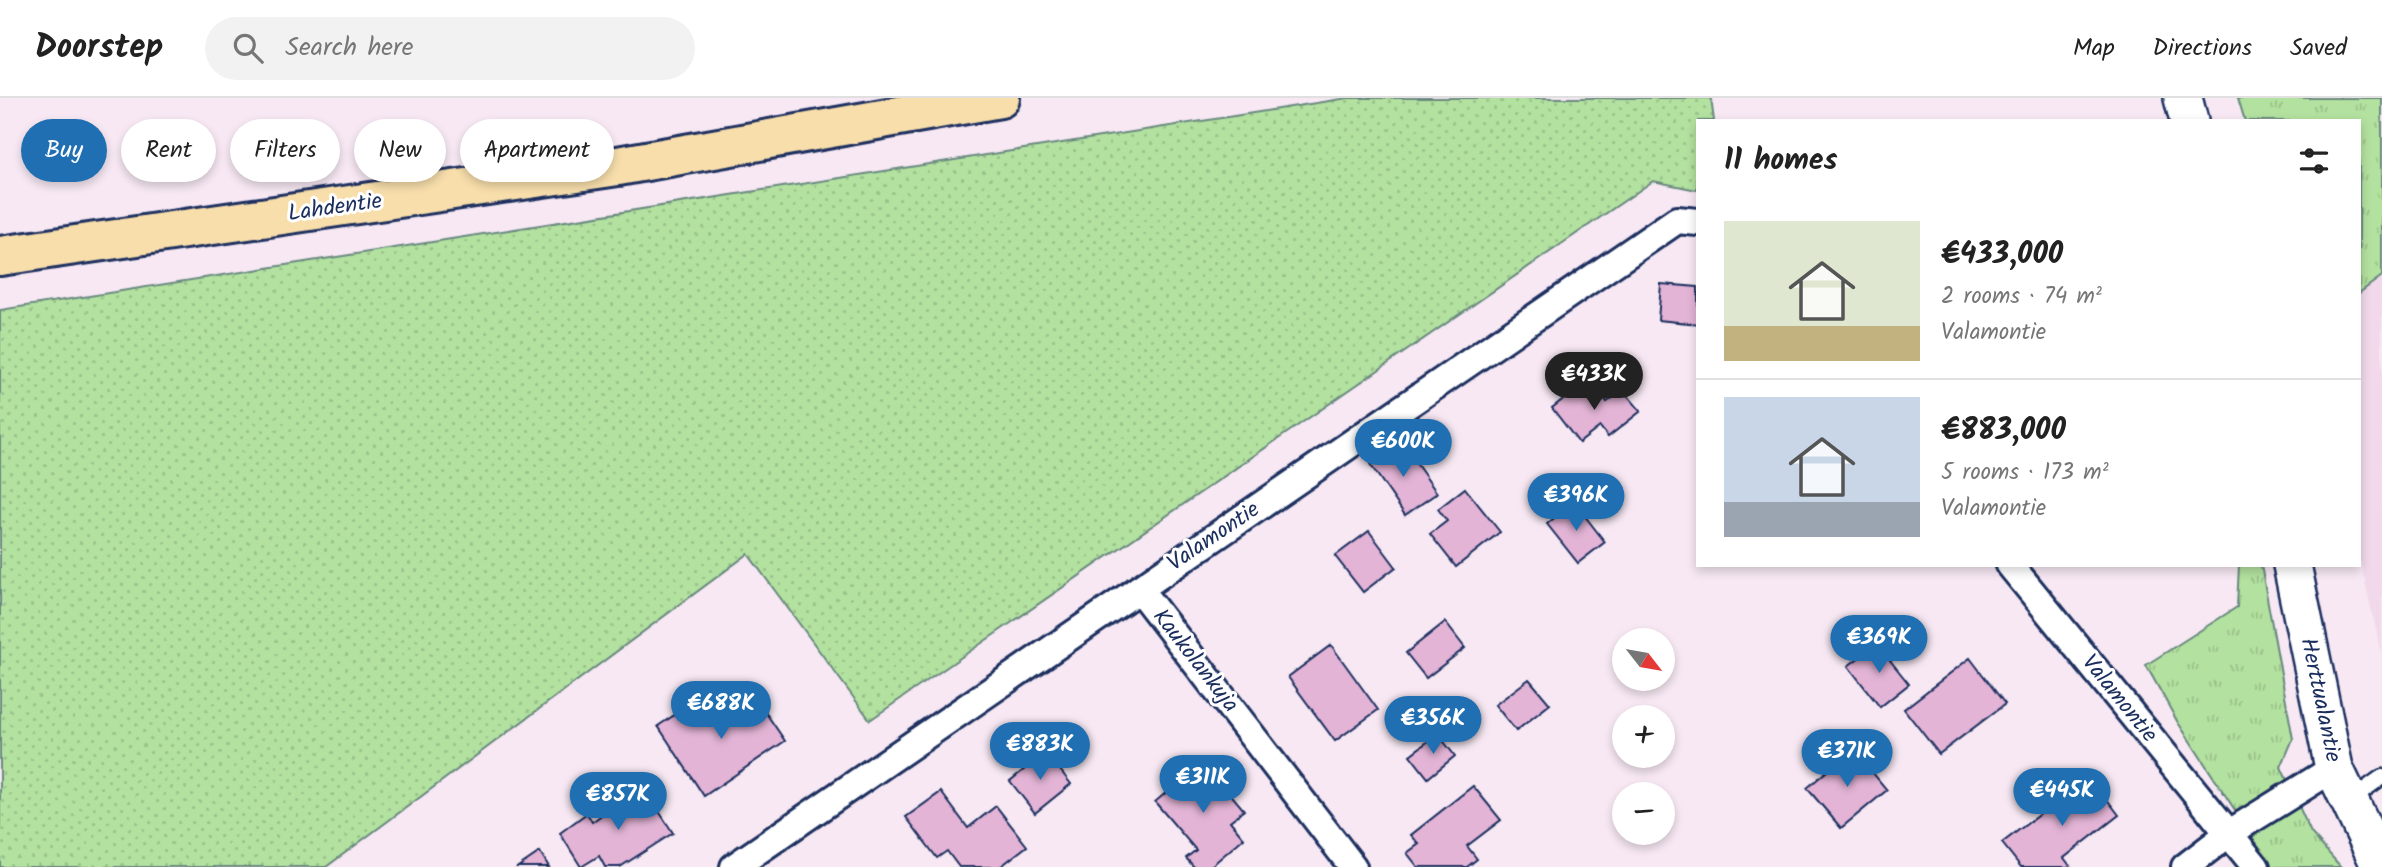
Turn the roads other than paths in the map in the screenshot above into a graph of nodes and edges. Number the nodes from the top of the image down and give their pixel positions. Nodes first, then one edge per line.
1 (1000, 98) edge
2 (2182, 98) edge
3 (2188, 119) edge
4 (1696, 222) edge
5 (0, 256) edge
6 (2012, 567) edge
7 (2292, 567) edge
8 (1139, 589) junction
9 (2334, 768) junction
10 (2382, 777) edge
11 (2350, 800) junction
12 (2228, 834) junction
13 (734, 867) edge
14 (1353, 867) edge
15 (2185, 867) edge
16 (2256, 867) edge
17 (2381, 867) edge

1 - 5 highway, Lahdentie
2 - 3 street
4 - 8 street, Valamontie
6 - 12 street, Valamontie
7 - 9 street, Herttualantie
8 - 13 street, Valamontie
8 - 14 street, Kaukolankuja
9 - 11 street, Herttualantie
9 - 12 street
10 - 11 lane
11 - 17 street, Herttualantie
12 - 15 street
12 - 16 street, Valamontie

